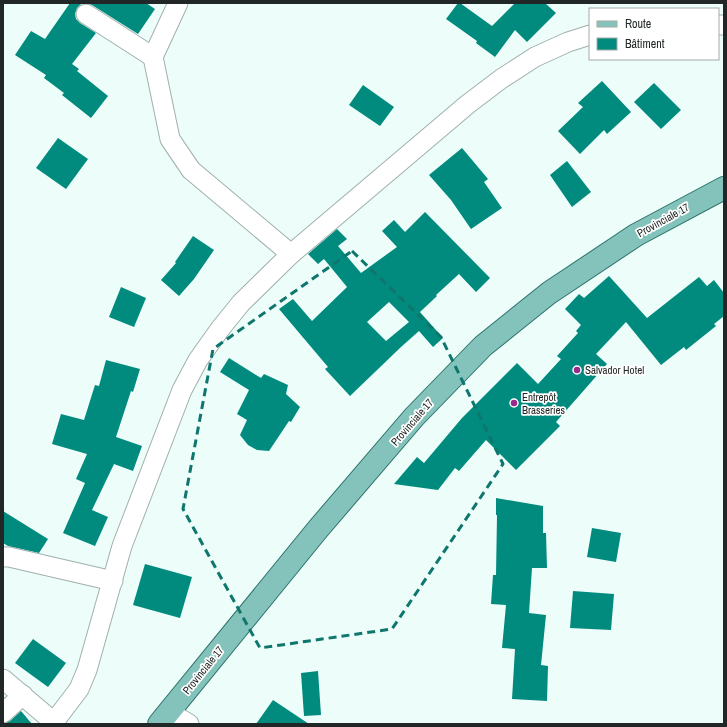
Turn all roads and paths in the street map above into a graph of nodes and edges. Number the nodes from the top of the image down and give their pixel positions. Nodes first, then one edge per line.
1 (178, 3) edge
2 (86, 14) dead end
3 (589, 35) edge
4 (153, 57) junction
5 (724, 188) edge
6 (292, 254) junction
7 (3, 557) edge
8 (113, 581) junction
9 (3, 679) edge
10 (23, 696) junction
11 (3, 713) edge
12 (164, 718) edge
13 (55, 723) edge
14 (189, 724) edge

1 - 4 street
2 - 4 street
3 - 6 street
4 - 6 street
5 - 12 main road, Provinciale 17
6 - 8 street
7 - 8 street
8 - 13 street
9 - 10 street
10 - 11 street
10 - 13 street
12 - 14 street

